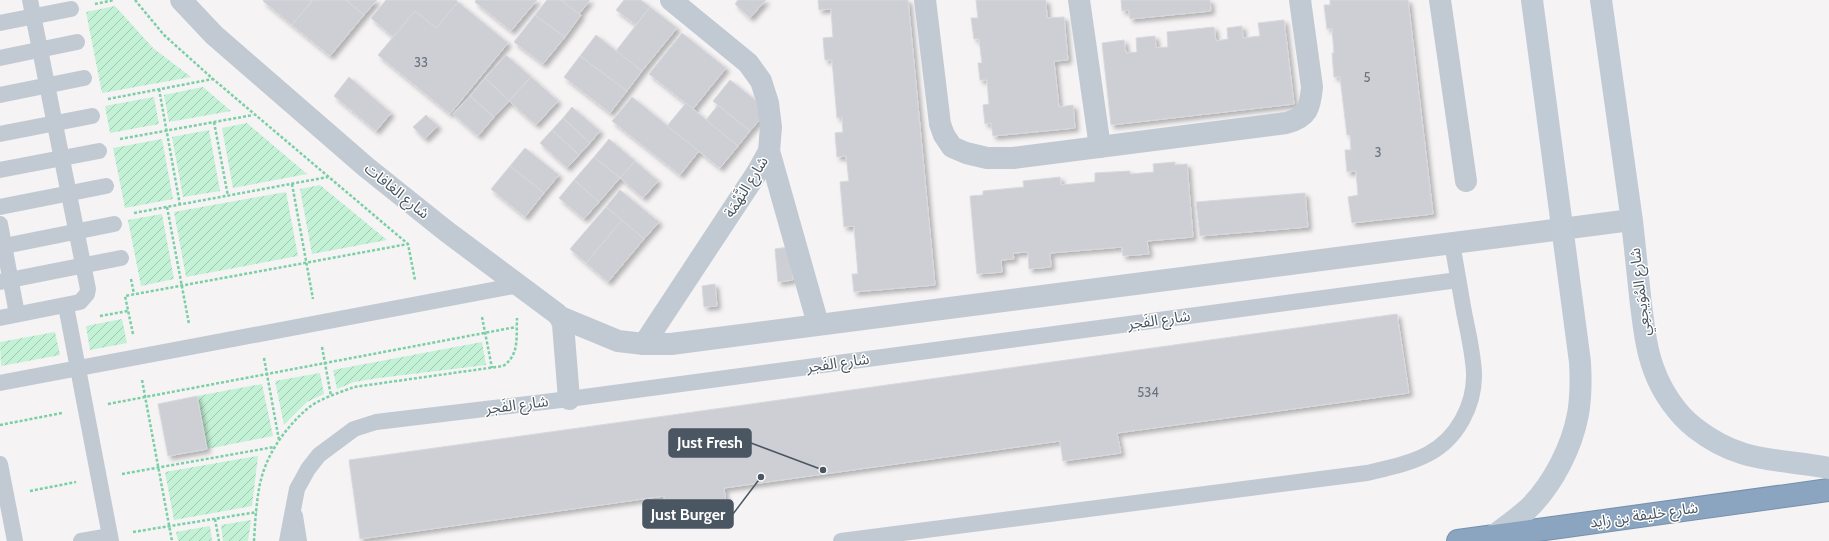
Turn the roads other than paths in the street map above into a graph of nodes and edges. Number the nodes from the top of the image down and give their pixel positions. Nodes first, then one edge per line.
1 (30, 0) edge
2 (181, 0) edge
3 (671, 0) edge
4 (925, 0) edge
5 (1079, 0) edge
6 (1300, 0) edge
7 (1440, 0) edge
8 (1532, 0) edge
9 (1601, 0) edge
10 (70, 9) dead end
11 (33, 16) junction
12 (0, 23) edge
13 (78, 42) dead end
14 (40, 50) junction
15 (0, 58) edge
16 (84, 78) dead end
17 (47, 86) junction
18 (0, 95) edge
19 (92, 116) dead end
20 (55, 123) junction
21 (0, 134) edge
22 (1100, 147) junction
23 (99, 151) dead end
24 (769, 151) junction
25 (62, 158) junction
26 (0, 170) edge
27 (1466, 181) dead end
28 (106, 186) dead end
29 (69, 194) junction
30 (0, 207) edge
31 (1632, 220) junction
32 (0, 224) edge
33 (114, 224) dead end
34 (1563, 229) junction
35 (76, 232) junction
36 (1452, 243) junction
37 (2, 246) edge
38 (121, 258) dead end
39 (84, 266) junction
40 (1458, 280) junction
41 (5, 281) edge
42 (519, 285) junction
43 (66, 306) junction
44 (17, 314) junction
45 (560, 317) junction
46 (0, 318) edge
47 (818, 324) junction
48 (644, 344) junction
49 (78, 368) junction
50 (0, 383) edge
51 (569, 399) junction
52 (0, 464) edge
53 (1829, 468) edge
54 (1829, 490) edge
55 (294, 501) junction
56 (1493, 536) junction
57 (110, 539) edge
58 (15, 541) edge
59 (80, 541) edge
60 (287, 541) edge
61 (299, 541) edge
62 (842, 541) edge
63 (1458, 541) edge

1 - 11 lane
2 - 42 street, شارع الغافات
3 - 24 street, شارع النَّهْمَة
4 - 22 street
5 - 22 street
6 - 22 street
7 - 27 street
8 - 34 street
9 - 31 street, شارع المُوَيجعِي
10 - 11 lane
11 - 12 lane
11 - 14 lane
13 - 14 lane
14 - 15 lane
14 - 17 lane
16 - 17 lane
17 - 18 lane
17 - 20 lane
19 - 20 lane
20 - 21 lane
20 - 25 lane
23 - 25 lane
24 - 47 street
24 - 48 street, شارع النَّهْمَة
25 - 26 lane
25 - 29 lane
28 - 29 lane
29 - 30 lane
29 - 35 lane
31 - 34 street, شارع الغافات
31 - 53 street, شارع المُوَيجعِي
32 - 37 lane
33 - 35 lane
34 - 36 street, شارع الغافات
34 - 56 street
35 - 37 lane
35 - 39 lane
36 - 40 lane
36 - 47 street, شارع الغافات
37 - 41 lane
38 - 39 lane
39 - 41 lane
39 - 43 lane
40 - 51 lane, شارع الفَجر
40 - 62 lane
41 - 44 lane
42 - 45 street, شارع الغافات
42 - 49 lane
43 - 44 lane
43 - 49 lane
44 - 46 lane
45 - 48 street, شارع الغافات
45 - 51 street
47 - 48 street, شارع الغافات
49 - 50 lane
49 - 57 lane
51 - 55 lane, شارع الفَجر
52 - 58 lane
54 - 56 highway, شارع خليفة بن زايد
55 - 60 lane, شارع الفَجر
55 - 61 lane
56 - 63 highway, شارع خليفة بن زايد
57 - 59 lane

